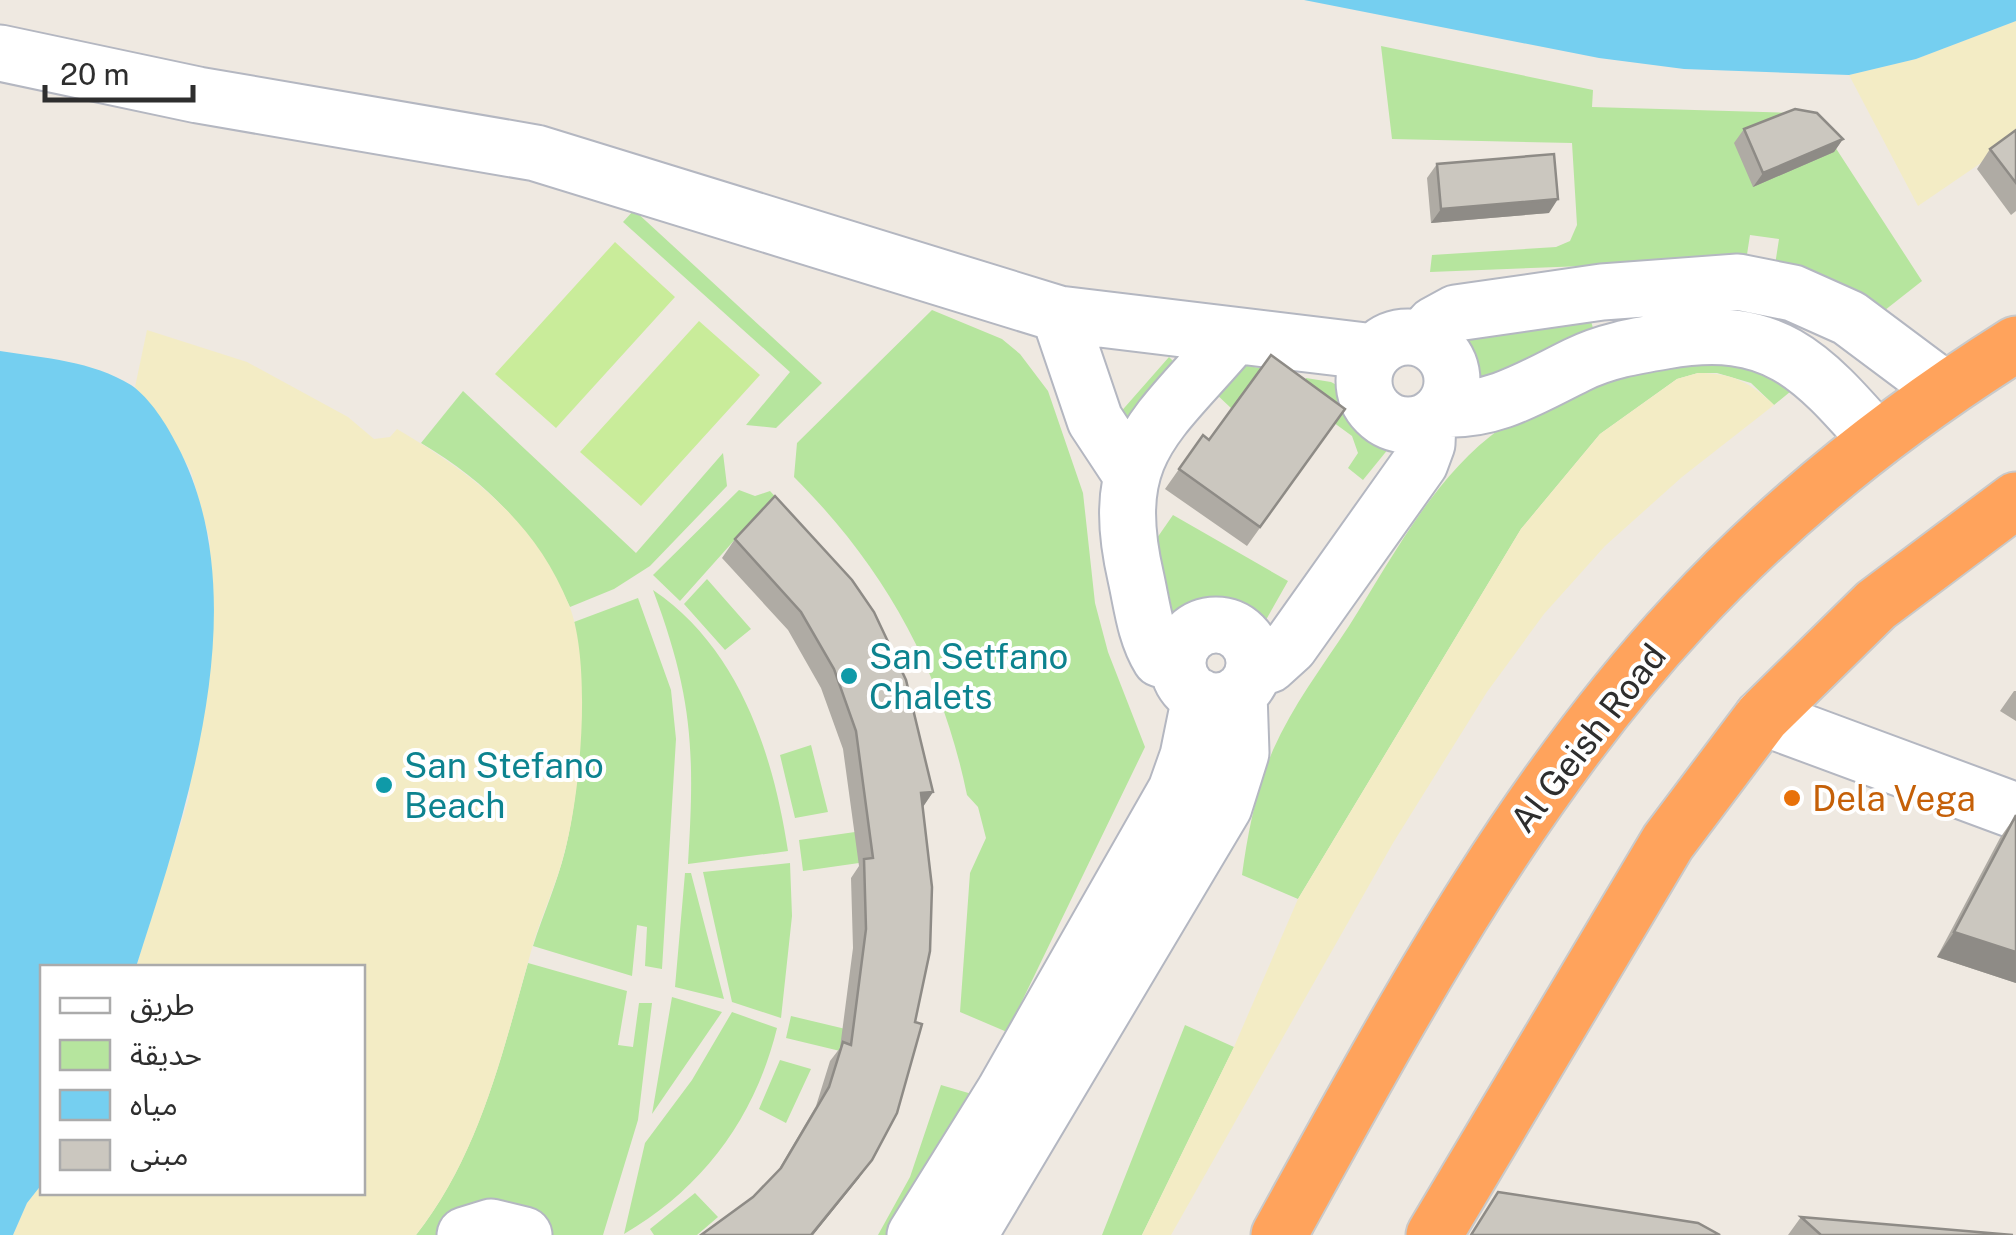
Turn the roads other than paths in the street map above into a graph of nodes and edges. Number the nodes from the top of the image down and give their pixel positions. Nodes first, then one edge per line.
1 (0, 54) edge
2 (1685, 283) junction
3 (1593, 294) junction
4 (1060, 314) junction
5 (1693, 336) junction
6 (1232, 338) junction
7 (2016, 344) edge
8 (1399, 345) junction
9 (1607, 352) junction
10 (1944, 389) junction
11 (1435, 415) junction
12 (1877, 440) junction
13 (1130, 473) junction
14 (2016, 500) edge
15 (1217, 681) junction
16 (1762, 717) junction
17 (2016, 811) edge
18 (466, 1235) edge
19 (524, 1235) edge
20 (915, 1235) edge
21 (969, 1235) edge
22 (1279, 1235) edge
23 (1434, 1235) edge

1 - 4 street
2 - 3 street
2 - 5 street
2 - 10 street
3 - 8 street
3 - 9 street
4 - 6 street
4 - 13 street
5 - 9 street
5 - 12 street
6 - 8 street
6 - 13 street
7 - 10 highway, Al Geish Road
8 - 11 street
8 - 11 street
9 - 11 street
10 - 12 highway, Al Geish Road
11 - 15 street
12 - 22 highway, Al Geish Road
13 - 15 street
14 - 16 highway
15 - 20 street
15 - 21 street
16 - 17 street
16 - 23 highway
18 - 19 street

